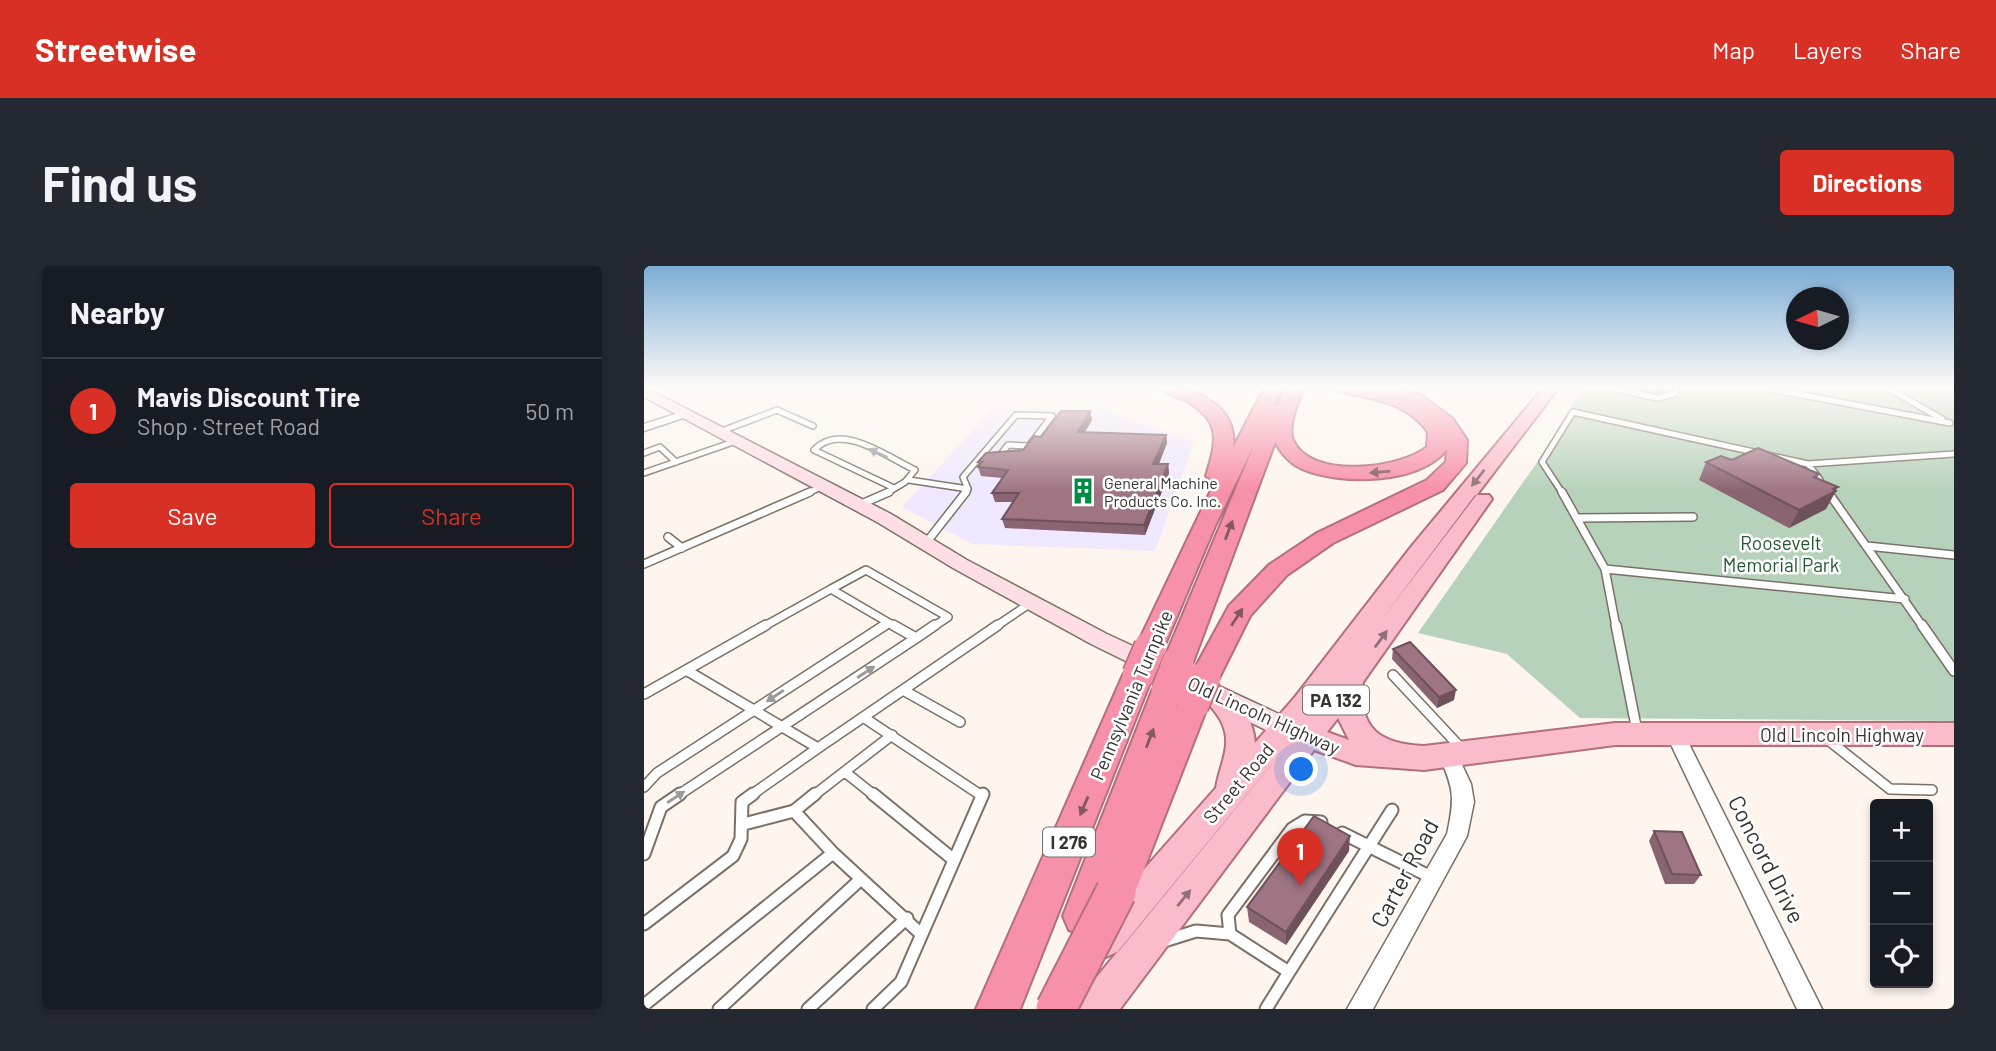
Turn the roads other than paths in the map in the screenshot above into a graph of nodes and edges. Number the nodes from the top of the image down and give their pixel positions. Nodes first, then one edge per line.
1 (664, 422) edge
2 (703, 422) edge
3 (756, 422) edge
4 (803, 422) edge
5 (1010, 422) edge
6 (1048, 422) edge
7 (1219, 422) edge
8 (1256, 422) edge
9 (1276, 422) edge
10 (1286, 422) edge
11 (1427, 422) edge
12 (1445, 422) edge
13 (1524, 422) edge
14 (1543, 422) edge
15 (1567, 422) edge
16 (1617, 422) edge
17 (813, 426) dead end
18 (644, 428) edge
19 (730, 436) junction
20 (644, 453) edge
21 (1954, 454) edge
22 (981, 456) junction
23 (676, 462) junction
24 (1808, 464) junction
25 (644, 473) edge
26 (909, 480) junction
27 (823, 486) junction
28 (894, 488) junction
29 (968, 489) junction
30 (859, 505) junction
31 (1693, 517) dead end
32 (1577, 518) junction
33 (1203, 526) junction
34 (668, 537) dead end
35 (926, 543) junction
36 (1867, 546) junction
37 (682, 548) junction
38 (1954, 555) edge
39 (644, 564) edge
40 (1605, 569) junction
41 (831, 589) junction
42 (1905, 599) junction
43 (1032, 602) junction
44 (890, 623) junction
45 (916, 638) junction
46 (687, 670) junction
47 (1954, 671) edge
48 (1393, 675) dead end
49 (1178, 679) junction
50 (1350, 682) junction
51 (903, 690) junction
52 (644, 694) edge
53 (753, 711) junction
54 (863, 717) junction
55 (960, 722) dead end
56 (780, 728) junction
57 (1297, 733) junction
58 (1637, 734) junction
59 (1675, 734) junction
60 (1954, 734) edge
61 (1822, 735) junction
62 (892, 736) junction
63 (818, 748) junction
64 (1457, 754) junction
65 (1418, 758) junction
66 (845, 772) junction
67 (644, 787) edge
68 (1932, 790) dead end
69 (1216, 809) junction
70 (794, 810) junction
71 (1392, 810) dead end
72 (744, 824) junction
73 (1369, 846) junction
74 (833, 853) junction
75 (644, 854) edge
76 (954, 860) junction
77 (1433, 878) junction
78 (861, 879) junction
79 (906, 918) junction
80 (644, 924) edge
81 (922, 934) junction
82 (1230, 934) junction
83 (1145, 946) junction
84 (1289, 972) junction
85 (644, 1006) edge
86 (719, 1009) edge
87 (808, 1009) edge
88 (873, 1009) edge
89 (998, 1009) edge
90 (1048, 1009) edge
91 (1056, 1009) edge
92 (1096, 1009) edge
93 (1266, 1009) edge
94 (1359, 1009) edge
95 (1810, 1009) edge

1 - 18 street
2 - 19 main road, Old Lincoln Highway
3 - 19 lane
4 - 17 lane
5 - 22 lane
6 - 22 lane
7 - 33 highway
8 - 33 highway, Pennsylvania Turnpike / I 276
49 -> 9 highway, Pennsylvania Turnpike / I 276
11 -> 10 highway
49 -> 12 highway
13 -> 57 main road, Street Road / PA 132
50 -> 14 main road, Street Road / PA 132
15 - 32 lane
16 - 24 lane
19 - 23 lane
19 - 27 main road, Old Lincoln Highway
20 - 23 lane
21 - 24 lane
22 - 29 lane
23 - 25 lane
24 - 36 lane
26 - 28 lane
26 -> 28 lane
26 - 29 lane
27 - 30 main road, Old Lincoln Highway
27 - 37 lane
28 - 30 lane
29 - 35 lane
30 - 35 main road, Old Lincoln Highway
31 - 32 lane
32 - 40 lane
33 - 49 highway, Pennsylvania Turnpike / I 276
34 - 37 lane
35 - 43 main road, Old Lincoln Highway
36 - 38 lane
36 - 42 lane
37 - 39 lane
40 - 42 lane
40 - 58 lane
41 - 44 lane
41 - 45 lane
41 - 46 lane
42 - 47 lane
43 - 49 main road, Old Lincoln Highway
43 - 51 lane
44 - 45 lane
44 -> 53 lane
56 -> 45 lane
46 - 52 lane
46 - 53 lane
48 - 64 lane
49 - 57 main road, Old Lincoln Highway
49 - 69 main road
49 -> 89 highway, Pennsylvania Turnpike / I 276
90 -> 49 highway, Pennsylvania Turnpike / I 276
49 - 91 highway, bridge
50 - 57 main road, Street Road / PA 132
50 - 65 main road
51 - 54 lane
51 - 55 lane
53 - 56 lane
53 - 67 lane
54 - 62 lane
54 - 63 lane
56 - 63 lane
75 -> 56 lane
57 - 65 main road, Old Lincoln Highway
57 - 69 main road, Street Road / PA 132
83 -> 57 main road, Street Road / PA 132
58 - 59 main road, Old Lincoln Highway
58 - 64 main road, Old Lincoln Highway
59 - 61 main road, Old Lincoln Highway
59 - 95 street, Concord Drive
60 - 61 main road, Old Lincoln Highway
61 - 68 lane
62 - 66 lane
62 - 76 lane
63 - 72 lane
64 - 65 main road, Old Lincoln Highway
64 - 77 street, Carter Road
66 - 70 lane
66 - 76 lane
69 - 90 main road, Street Road / PA 132
70 - 72 lane
70 - 74 lane
71 - 73 lane
72 - 80 lane
73 - 77 lane
73 - 82 lane
73 - 84 lane
74 - 78 lane
74 - 85 lane
76 - 81 lane
77 - 94 street, Carter Road
78 - 79 lane
78 - 86 lane
79 - 81 lane
79 - 87 lane
81 - 88 lane
82 - 83 lane
82 - 84 lane
83 - 92 main road, Street Road / PA 132
84 - 93 lane

